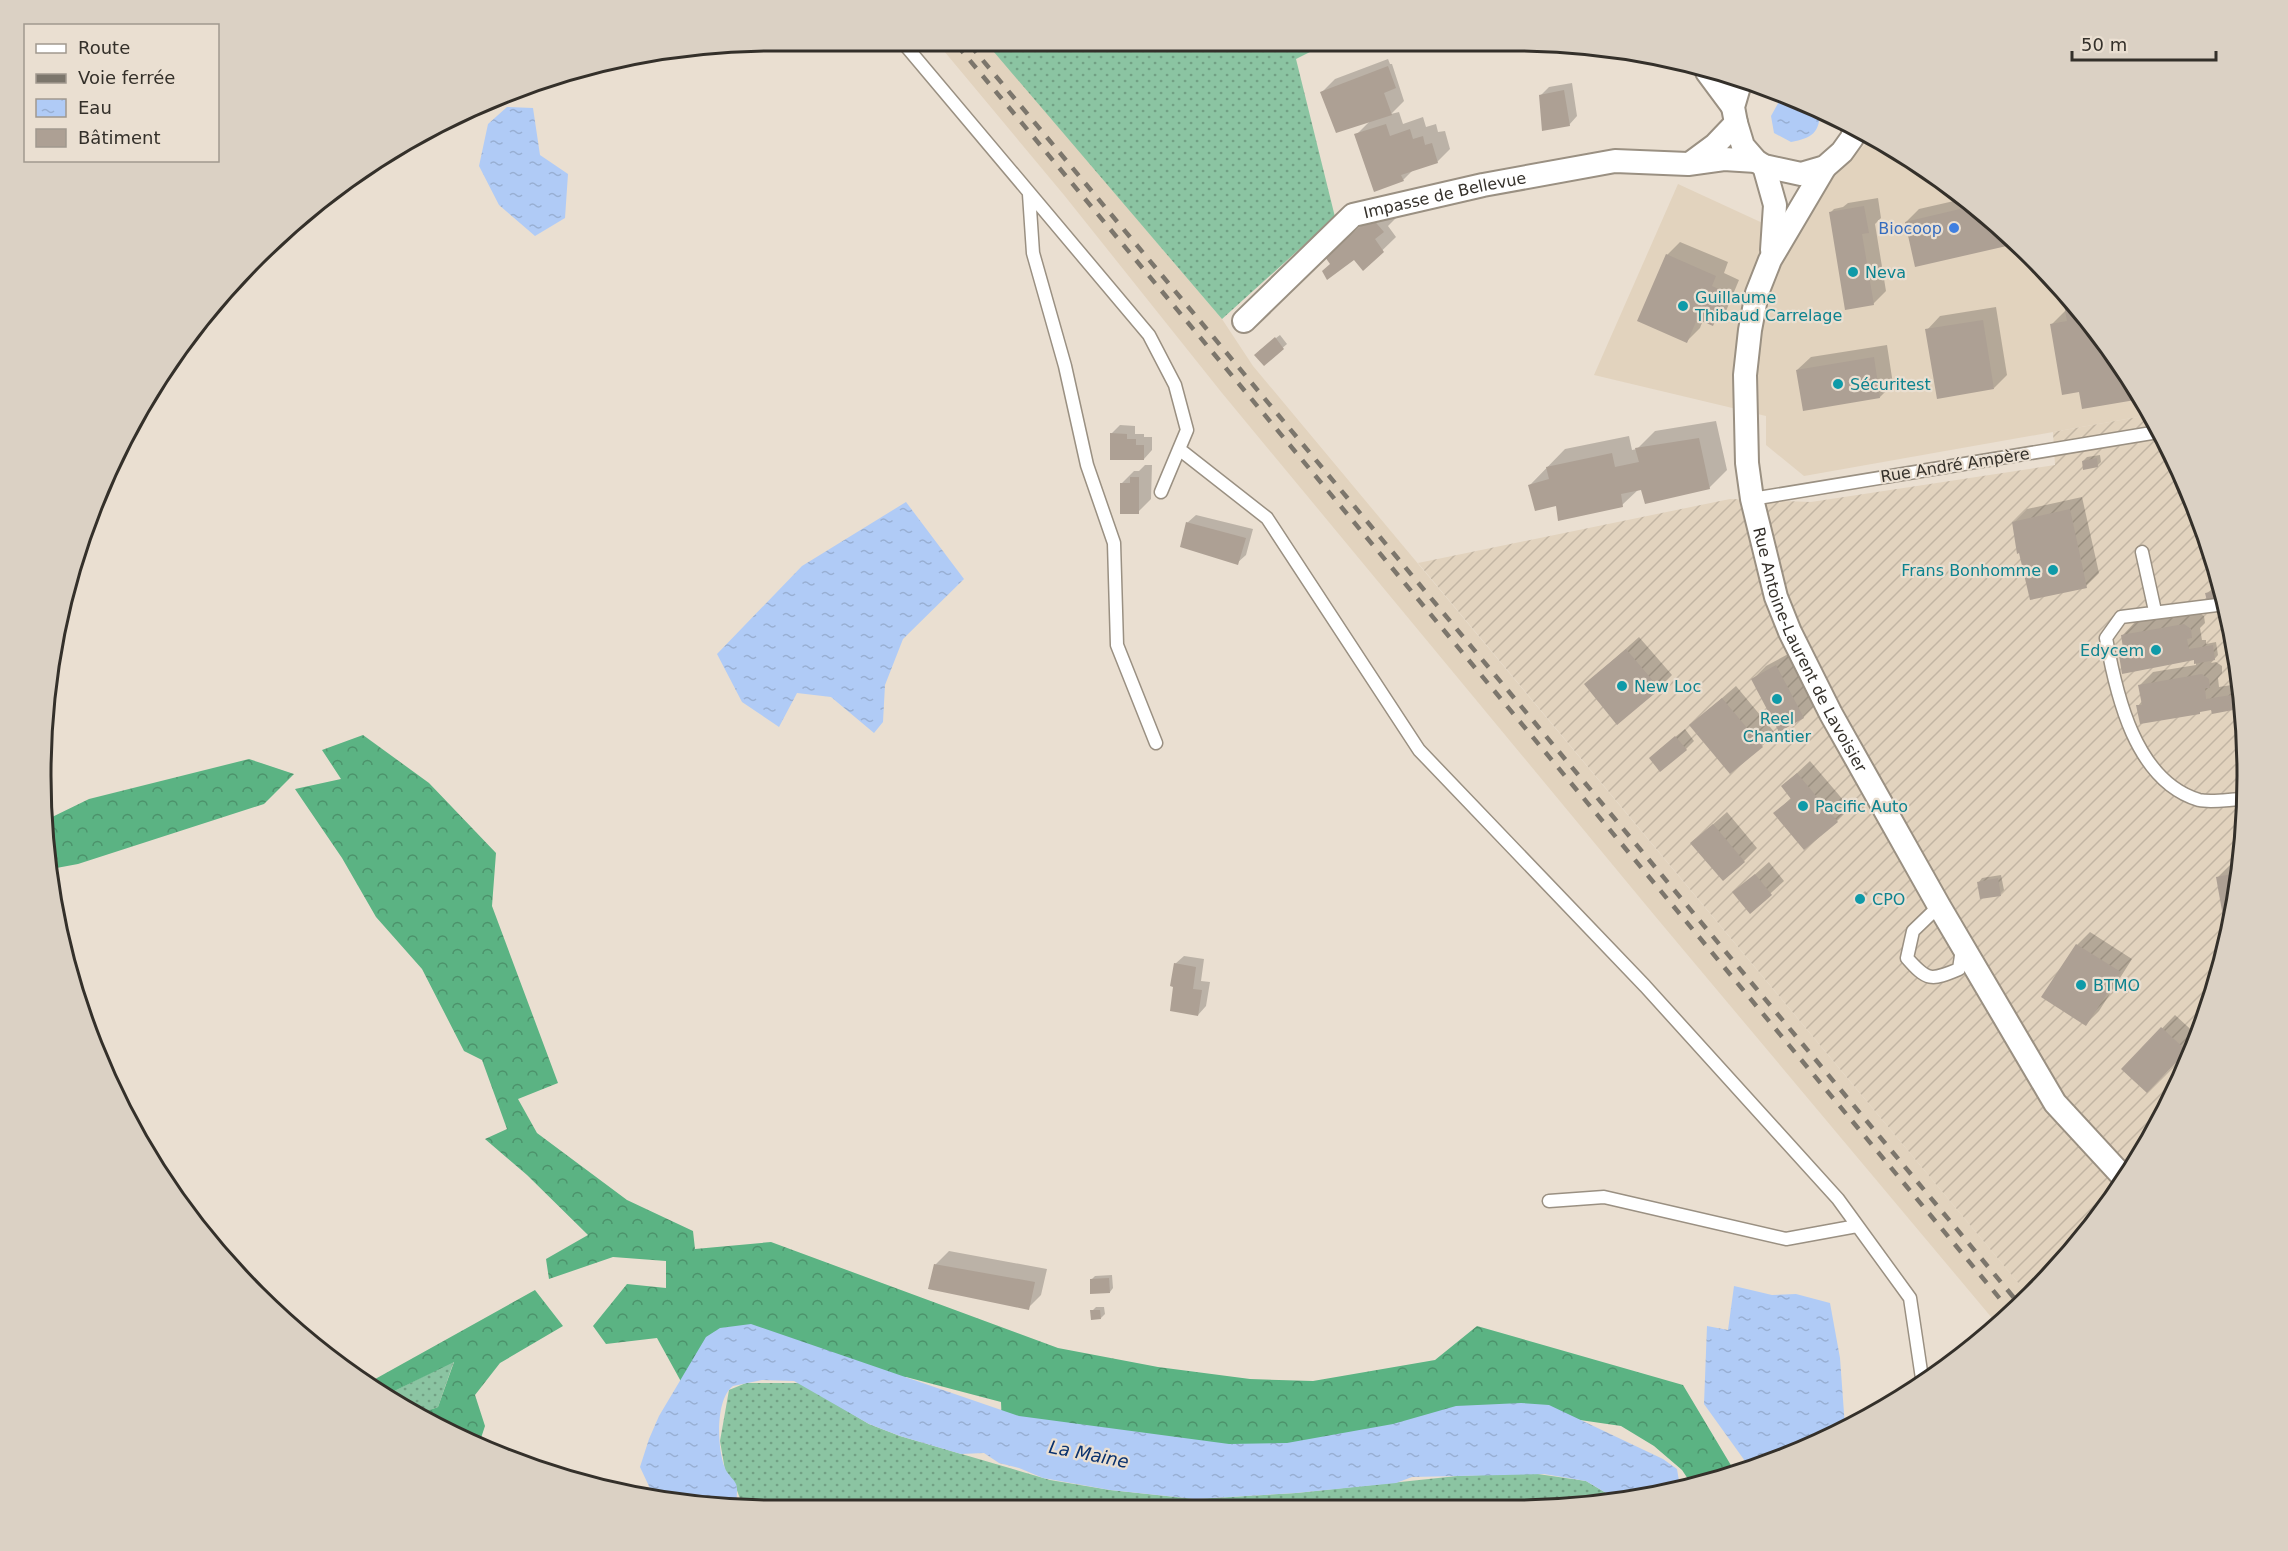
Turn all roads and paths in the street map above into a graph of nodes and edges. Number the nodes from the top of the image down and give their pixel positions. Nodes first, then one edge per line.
1 (910, 51) edge
2 (1712, 79) edge
3 (1739, 87) edge
4 (1734, 115) junction
5 (1853, 137) edge
6 (1688, 164) junction
7 (1760, 164) junction
8 (1825, 166) junction
9 (1029, 194) junction
10 (1770, 260) junction
11 (1244, 321) dead end
12 (2151, 433) edge
13 (1179, 448) junction
14 (1161, 492) dead end
15 (1752, 499) junction
16 (2142, 552) dead end
17 (2216, 605) edge
18 (2155, 611) junction
19 (1156, 743) dead end
20 (2236, 799) edge
21 (1939, 906) junction
22 (1963, 947) junction
23 (2119, 1172) edge
24 (1549, 1201) dead end
25 (1857, 1226) junction
26 (1921, 1373) edge

1 - 9 lane
2 - 4 street, Rue Antoine-Laurent de Lavoisier
3 - 4 street
4 - 6 street
4 - 7 street, Rue Antoine-Laurent de Lavoisier
5 - 8 street
6 - 7 street, Impasse de Bellevue
6 - 11 street, Impasse de Bellevue
7 - 8 street, Impasse de Bellevue
7 - 10 street, Rue Antoine-Laurent de Lavoisier
8 - 10 street, Rue Antoine-Laurent de Lavoisier
9 - 13 lane
9 - 19 lane
10 - 15 street, Rue Antoine-Laurent de Lavoisier
12 - 15 lane, Rue André Ampère
13 - 14 lane
13 - 25 lane
15 - 21 street, Rue Antoine-Laurent de Lavoisier
16 - 18 lane
17 - 18 lane
18 - 20 lane
21 - 22 street, Rue Antoine-Laurent de Lavoisier
21 - 22 lane
22 - 23 street, Rue Antoine-Laurent de Lavoisier
24 - 25 lane
25 - 26 lane

